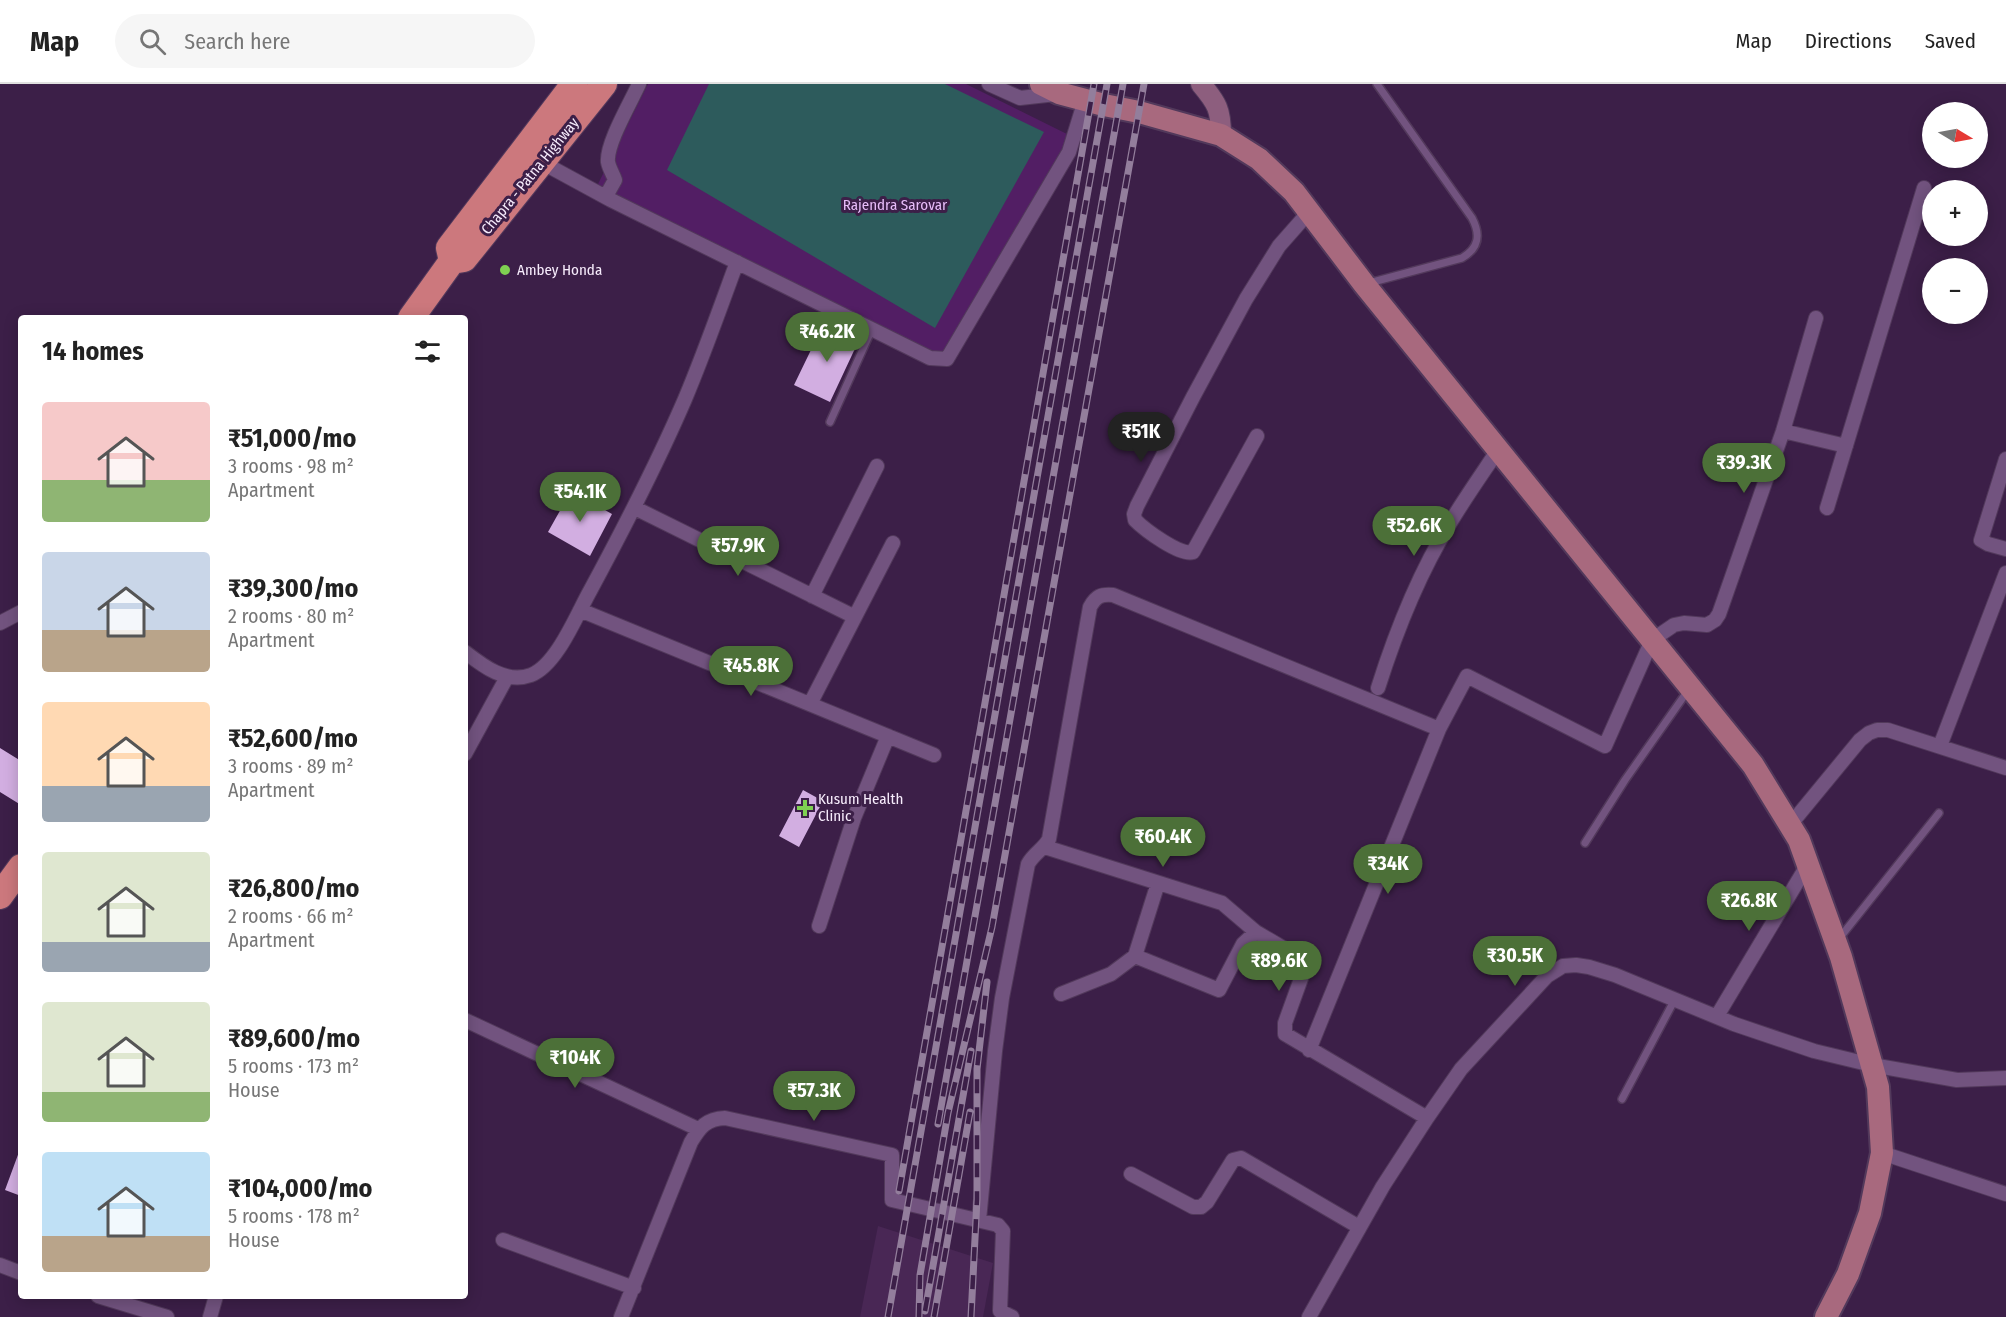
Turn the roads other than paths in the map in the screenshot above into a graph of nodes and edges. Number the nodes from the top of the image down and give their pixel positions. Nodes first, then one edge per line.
1 (574, 84) edge
2 (604, 84) edge
3 (639, 84) edge
4 (989, 84) edge
5 (1201, 84) edge
6 (1377, 84) edge
7 (1050, 89) edge
8 (1085, 100) junction
9 (1221, 135) junction
10 (543, 163) junction
11 (1922, 195) edge
12 (606, 196) junction
13 (1309, 212) junction
14 (452, 261) junction
15 (737, 262) junction
16 (1364, 284) junction
17 (413, 315) edge
18 (1816, 318) dead end
19 (872, 329) junction
20 (830, 422) dead end
21 (1783, 431) junction
22 (1257, 436) dead end
23 (1846, 446) junction
24 (1498, 450) junction
25 (2006, 459) edge
26 (877, 466) dead end
27 (635, 508) junction
28 (1827, 508) dead end
29 (893, 543) dead end
30 (2006, 549) edge
31 (2006, 573) edge
32 (812, 596) junction
33 (580, 610) junction
34 (18, 614) edge
35 (855, 617) junction
36 (0, 623) edge
37 (1652, 640) junction
38 (468, 654) edge
39 (507, 677) junction
40 (1690, 687) junction
41 (1378, 688) dead end
42 (810, 704) junction
43 (1439, 729) junction
44 (888, 736) junction
45 (1940, 746) junction
46 (468, 748) edge
47 (934, 755) dead end
48 (2006, 768) edge
49 (1939, 813) dead end
50 (1790, 825) junction
51 (1586, 843) dead end
52 (1045, 847) junction
53 (1808, 864) junction
54 (1158, 883) junction
55 (819, 926) dead end
56 (1256, 933) junction
57 (1836, 944) junction
58 (1135, 956) junction
59 (1061, 994) dead end
60 (1675, 999) junction
61 (1717, 1016) junction
62 (468, 1021) edge
63 (1309, 1050) junction
64 (1872, 1065) junction
65 (2006, 1078) edge
66 (1622, 1099) dead end
67 (1427, 1118) junction
68 (698, 1129) junction
69 (1882, 1153) junction
70 (1131, 1174) dead end
71 (2006, 1194) edge
72 (979, 1220) junction
73 (1359, 1227) junction
74 (503, 1240) dead end
75 (0, 1265) edge
76 (18, 1272) edge
77 (634, 1288) junction
78 (108, 1299) edge
79 (215, 1299) edge
80 (167, 1317) edge
81 (210, 1317) edge
82 (621, 1317) edge
83 (1012, 1317) edge
84 (1309, 1317) edge
85 (1826, 1317) edge

1 - 14 highway, Chapra - Patna Highway
2 - 10 highway, Chapra - Patna Highway
3 - 12 street
4 - 7 street
5 - 9 street
6 - 16 lane
7 - 8 main road
8 - 9 main road
8 - 19 street
9 - 13 main road
10 - 12 street
10 - 14 highway, Chapra - Patna Highway
11 - 23 street
12 - 15 street
13 - 16 main road
13 - 22 street
14 - 17 highway, Chapra - Patna Highway
15 - 19 street
15 - 27 street
16 - 24 main road
18 - 21 street
19 - 20 lane
21 - 23 street
21 - 37 street
23 - 28 street
24 - 37 main road
24 - 41 street
25 - 30 street
26 - 32 street
27 - 32 street
27 - 33 street
29 - 35 street
31 - 45 street
32 - 35 street
33 - 39 street
33 - 42 street
34 - 36 street
35 - 42 street
37 - 40 main road
37 - 43 street
38 - 39 street
39 - 46 street
40 - 50 main road
40 - 51 lane
42 - 44 street
43 - 52 street
43 - 63 street
44 - 47 street
44 - 55 street
45 - 48 street
45 - 50 street
49 - 57 lane
50 - 53 main road
52 - 54 street
52 - 72 street
53 - 57 main road
53 - 61 street
54 - 56 street
54 - 58 street
56 - 58 street
56 - 63 street
57 - 64 main road
58 - 59 street
60 - 61 street
60 - 66 lane
60 - 67 street
61 - 64 street
62 - 68 street
63 - 67 street
64 - 65 street
64 - 69 main road
67 - 73 street
68 - 72 street
68 - 77 street
69 - 71 street
69 - 85 main road
70 - 73 street
72 - 83 street
73 - 84 street
74 - 77 street
75 - 76 street
77 - 82 street
78 - 80 street
79 - 81 street

